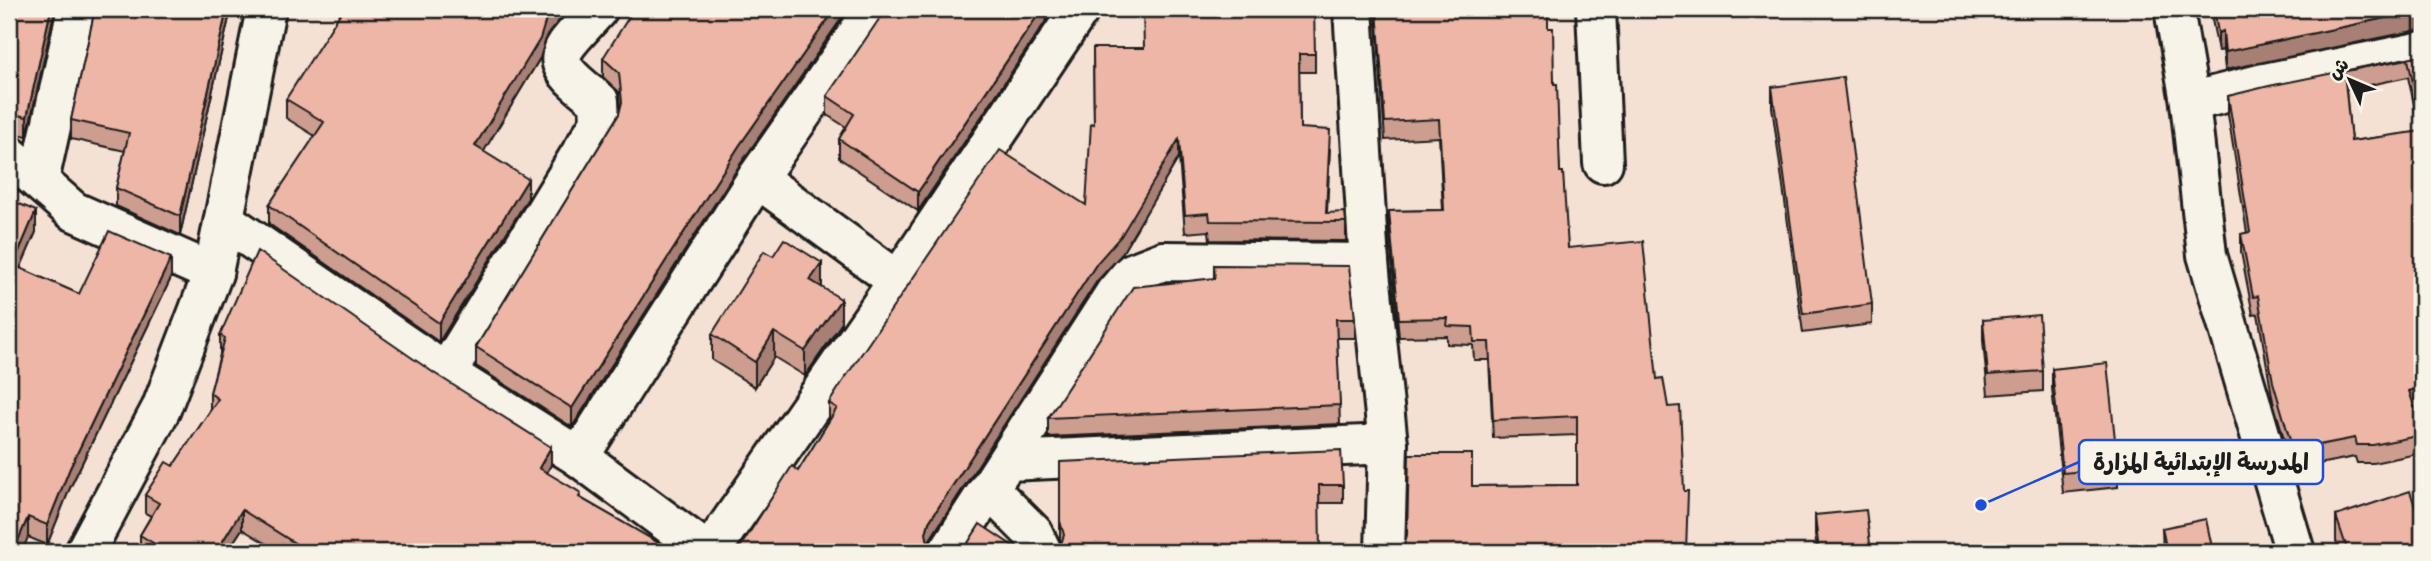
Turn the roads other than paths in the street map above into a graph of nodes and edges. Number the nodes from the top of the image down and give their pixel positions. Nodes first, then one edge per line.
1 (77, 9) edge
2 (266, 9) edge
3 (598, 9) edge
4 (875, 9) edge
5 (1080, 9) edge
6 (1353, 9) edge
7 (1596, 9) edge
8 (2174, 9) edge
9 (2422, 51) edge
10 (2190, 102) junction
11 (9, 155) edge
12 (1603, 163) dead end
13 (757, 178) junction
14 (39, 181) junction
15 (224, 220) junction
16 (1369, 263) junction
17 (213, 273) junction
18 (898, 281) junction
19 (446, 373) junction
20 (1388, 444) junction
21 (579, 457) junction
22 (999, 476) junction
23 (85, 552) edge
24 (709, 552) edge
25 (948, 552) edge
26 (1042, 552) edge
27 (1385, 552) edge
28 (2295, 552) edge

1 - 14 street
2 - 15 street
3 - 19 street
4 - 13 street
5 - 18 street
6 - 16 street
7 - 12 street
8 - 10 street
9 - 10 street
10 - 28 street
11 - 14 street
13 - 18 street
13 - 21 street
14 - 17 street
15 - 17 street
15 - 19 street
16 - 20 street
16 - 22 street
17 - 23 street
18 - 24 street
19 - 21 street
20 - 22 street
20 - 27 street
21 - 24 street
22 - 25 street
22 - 26 street

